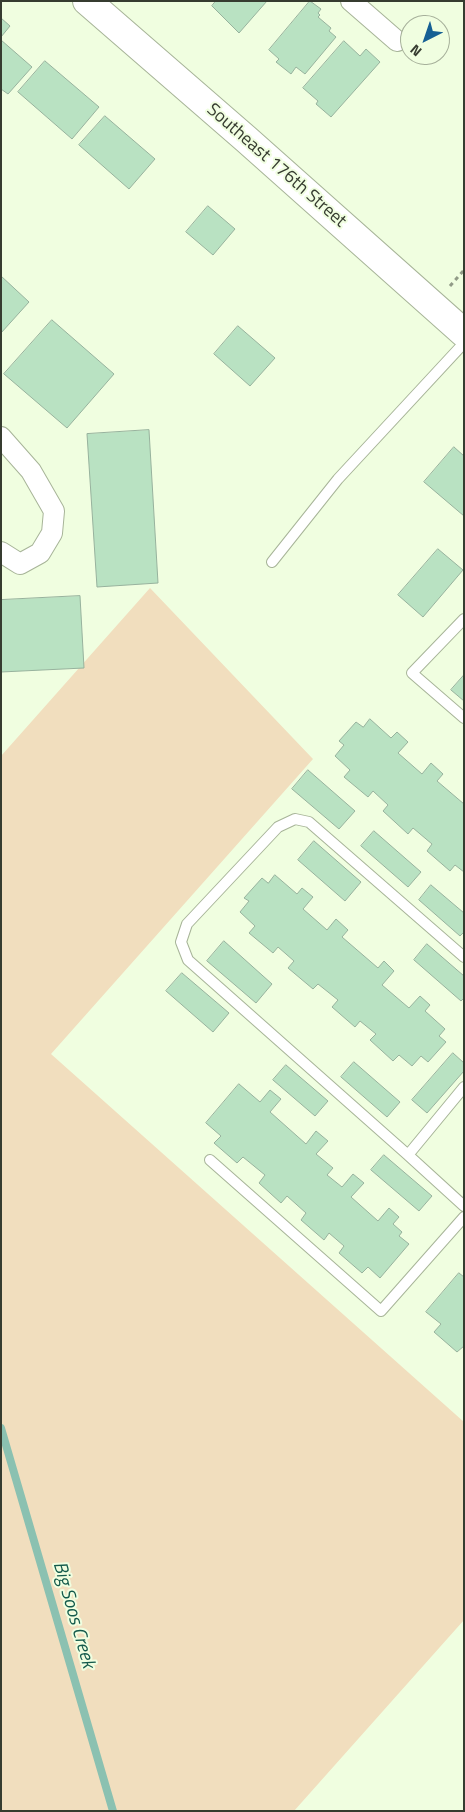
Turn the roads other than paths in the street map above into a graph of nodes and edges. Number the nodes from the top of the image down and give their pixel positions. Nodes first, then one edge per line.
1 (88, 1) edge
2 (351, 1) edge
3 (397, 41) dead end
4 (464, 333) edge
5 (464, 343) edge
6 (1, 437) edge
7 (1, 552) edge
8 (272, 562) dead end
9 (464, 619) edge
10 (464, 718) edge
11 (464, 957) edge
12 (464, 1087) edge
13 (408, 1155) junction
14 (210, 1160) dead end
15 (464, 1206) edge
16 (464, 1217) edge

1 - 4 main road, Southeast 176th Street
2 - 3 street
5 - 8 lane
6 - 7 street
9 - 10 lane
11 - 13 lane
12 - 13 lane
13 - 15 lane
14 - 16 lane

